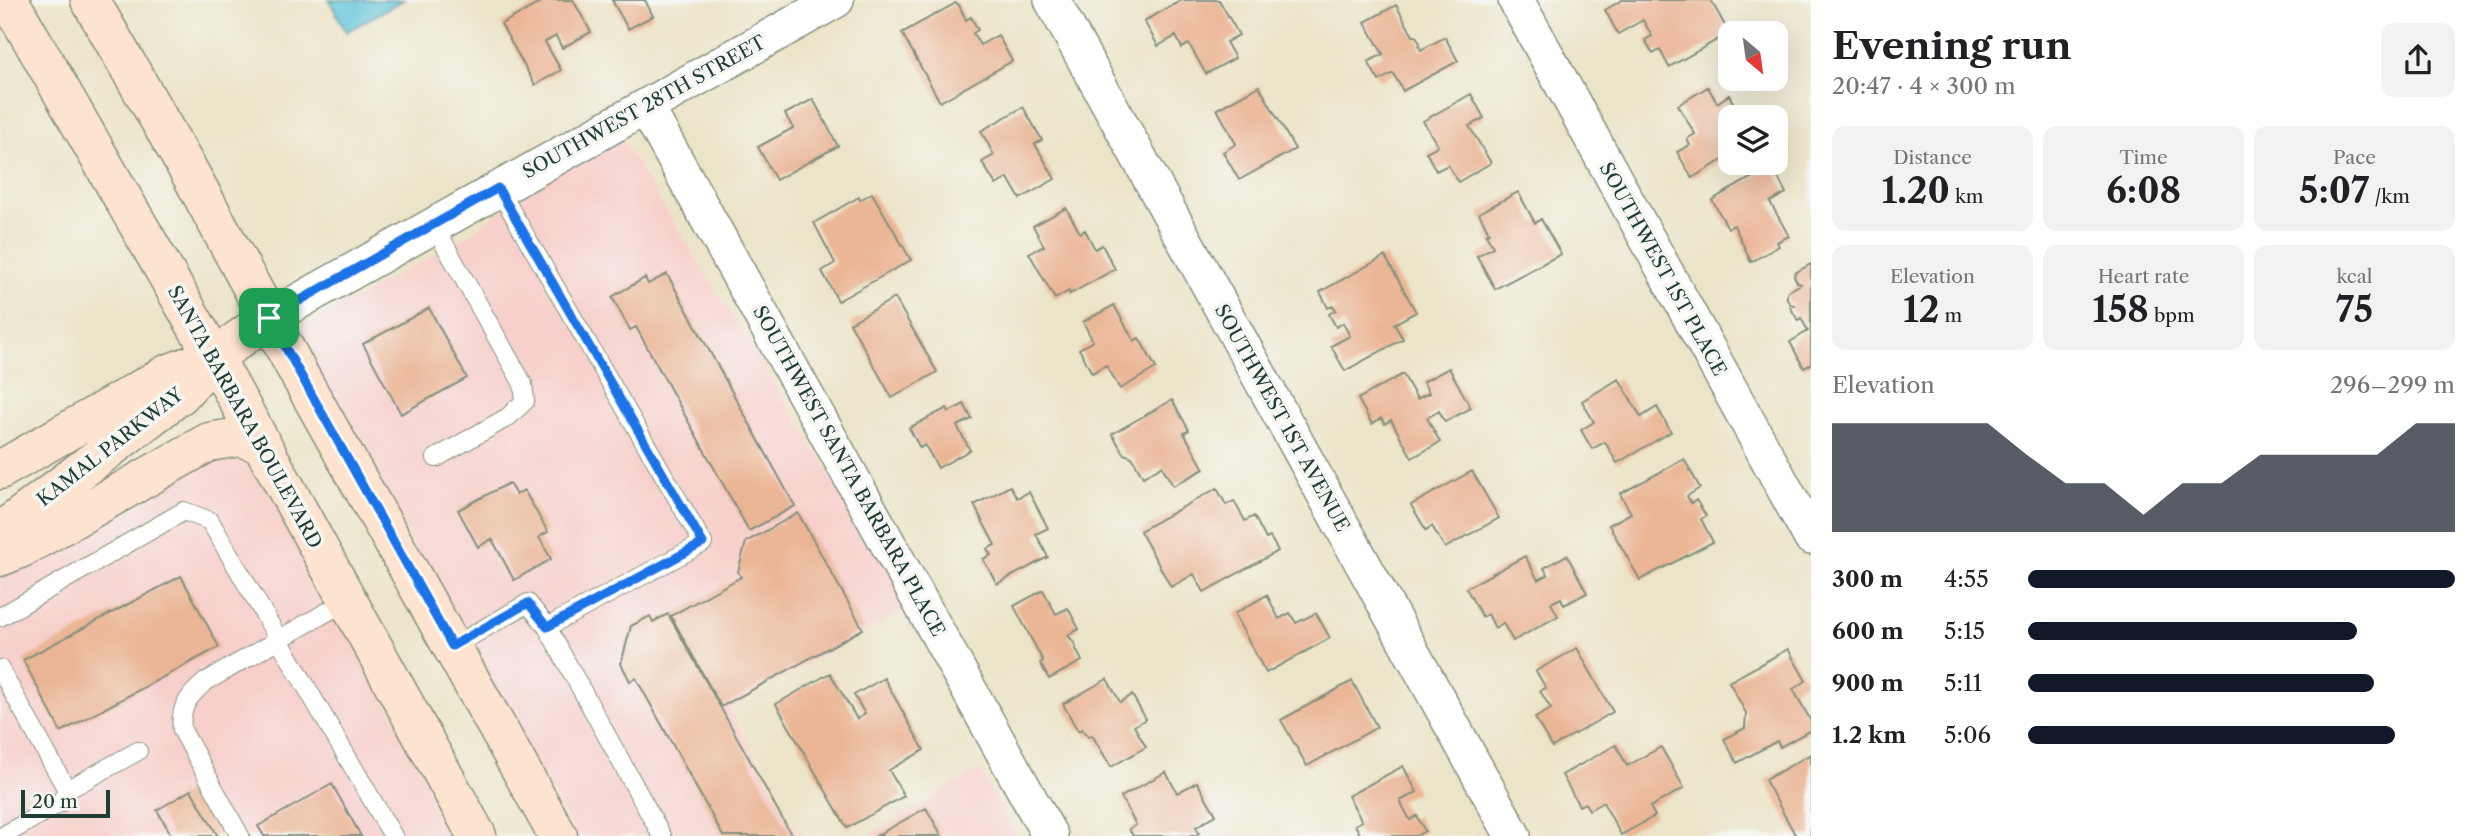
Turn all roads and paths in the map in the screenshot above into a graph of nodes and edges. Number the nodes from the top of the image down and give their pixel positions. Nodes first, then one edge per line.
1 (9, 0) edge
2 (90, 0) edge
3 (836, 0) edge
4 (1052, 0) edge
5 (1516, 0) edge
6 (646, 107) junction
7 (498, 188) junction
8 (433, 225) junction
9 (269, 318) junction
10 (214, 357) junction
11 (262, 444) junction
12 (436, 458) dead end
13 (0, 470) edge
14 (0, 532) edge
15 (1811, 537) edge
16 (0, 557) edge
17 (346, 601) junction
18 (0, 617) edge
19 (547, 627) junction
20 (278, 640) junction
21 (452, 646) junction
22 (0, 669) edge
23 (138, 751) dead end
24 (67, 790) junction
25 (3, 836) edge
26 (240, 836) edge
27 (393, 836) edge
28 (477, 836) edge
29 (558, 836) edge
30 (662, 836) edge
31 (1050, 836) edge
32 (1513, 836) edge

1 - 10 main road, SANTA BARBARA BOULEVARD
2 - 9 main road
3 - 6 street, SOUTHWEST 28TH STREET
4 - 32 street, SOUTHWEST 1ST AVENUE
5 - 15 street, SOUTHWEST 1ST PLACE
6 - 7 street, SOUTHWEST 28TH STREET
6 - 31 street, SOUTHWEST SANTA BARBARA PLACE
7 - 8 street, SOUTHWEST 28TH STREET
7 - 19 lane
8 - 9 street, SOUTHWEST 28TH STREET
8 - 12 lane
9 - 10 main road, KAMAL PARKWAY
9 - 21 main road
10 - 11 main road, SANTA BARBARA BOULEVARD
10 - 13 main road, KAMAL PARKWAY
10 - 14 main road, KAMAL PARKWAY
11 - 16 main road
11 - 17 main road, SANTA BARBARA BOULEVARD
17 - 20 lane
17 - 28 main road, SANTA BARBARA BOULEVARD
18 - 20 lane
19 - 21 lane
19 - 30 lane
20 - 26 lane
20 - 27 lane
21 - 29 main road
22 - 24 lane
23 - 24 lane
24 - 25 lane

